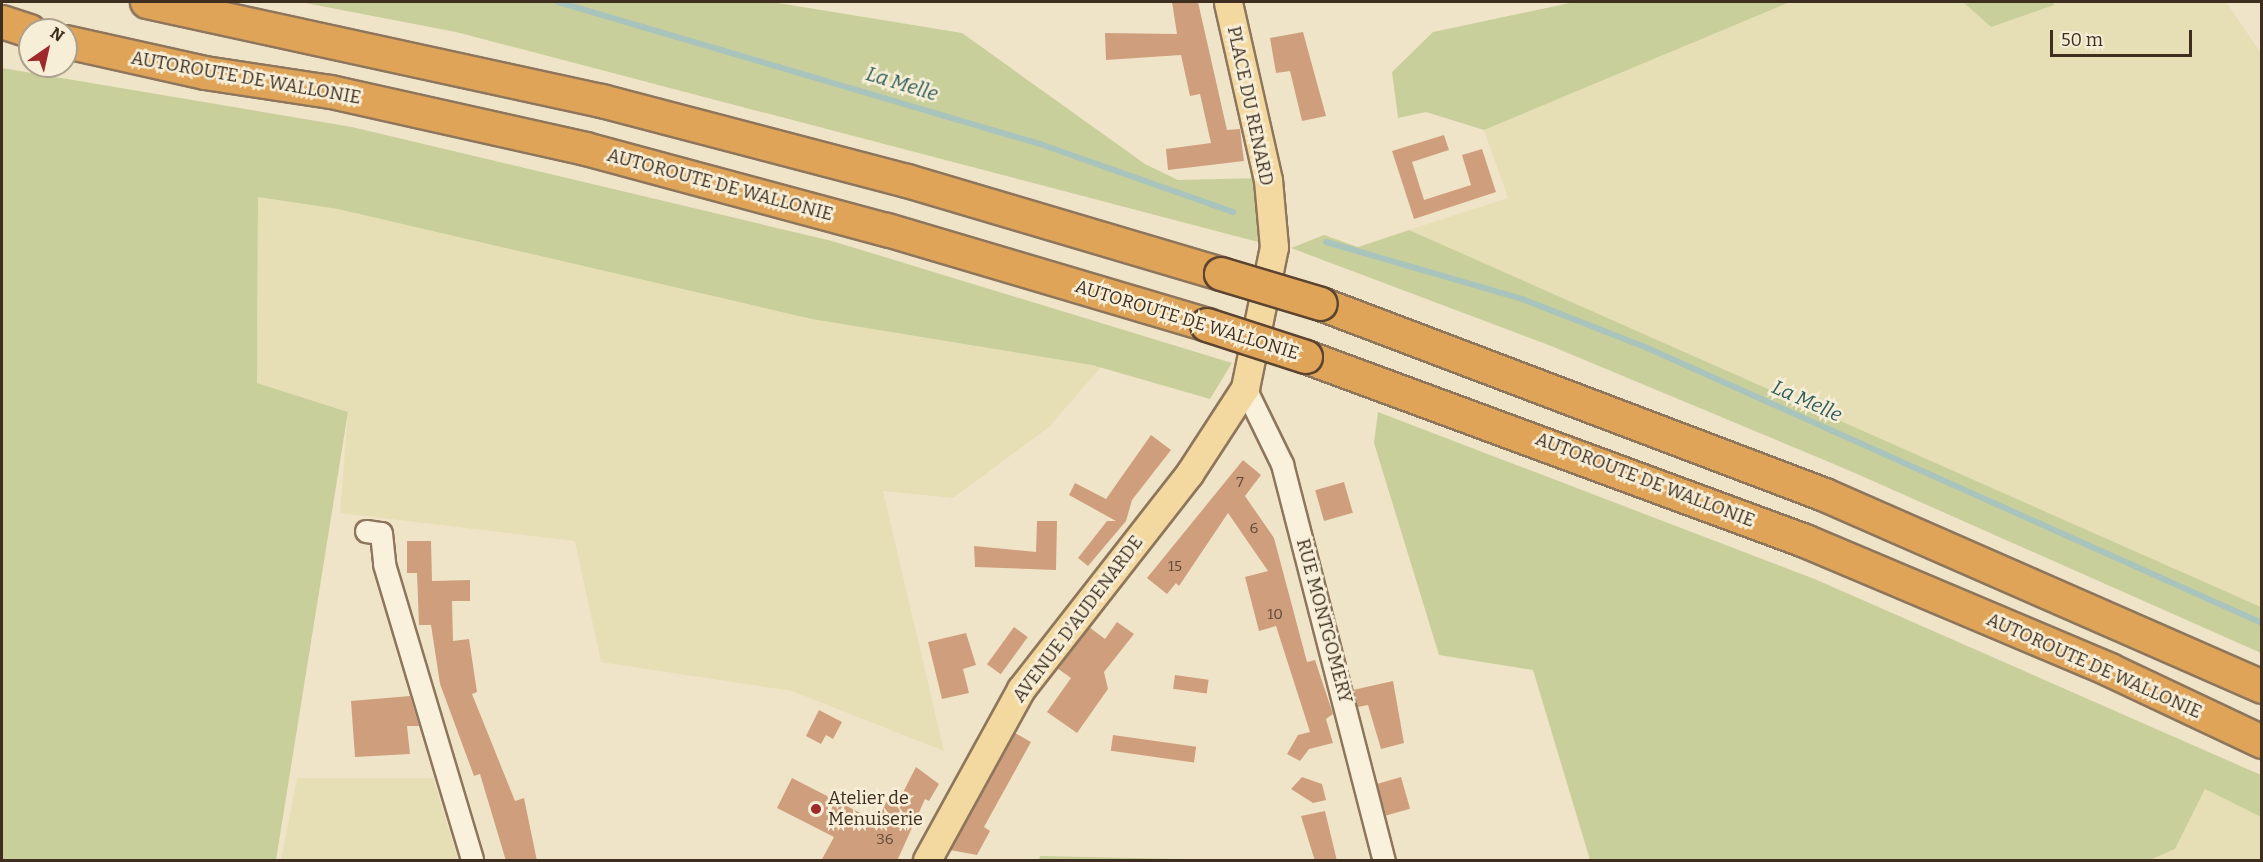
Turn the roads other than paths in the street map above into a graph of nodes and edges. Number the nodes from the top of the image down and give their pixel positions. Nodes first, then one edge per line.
1 (147, 2) edge
2 (1228, 2) edge
3 (2, 22) edge
4 (18, 27) edge
5 (78, 45) edge
6 (1245, 388) junction
7 (366, 531) dead end
8 (2262, 687) edge
9 (2262, 742) edge
10 (472, 861) edge
11 (927, 861) edge
12 (1384, 861) edge

1 - 8 highway, bridge
2 - 6 main road, PLACE DU RENARD
3 - 4 highway
5 - 9 highway, AUTOROUTE DE WALLONIE, bridge
6 - 11 main road, AVENUE D'AUDENARDE
6 - 12 street, RUE MONTGOMERY
7 - 10 street

